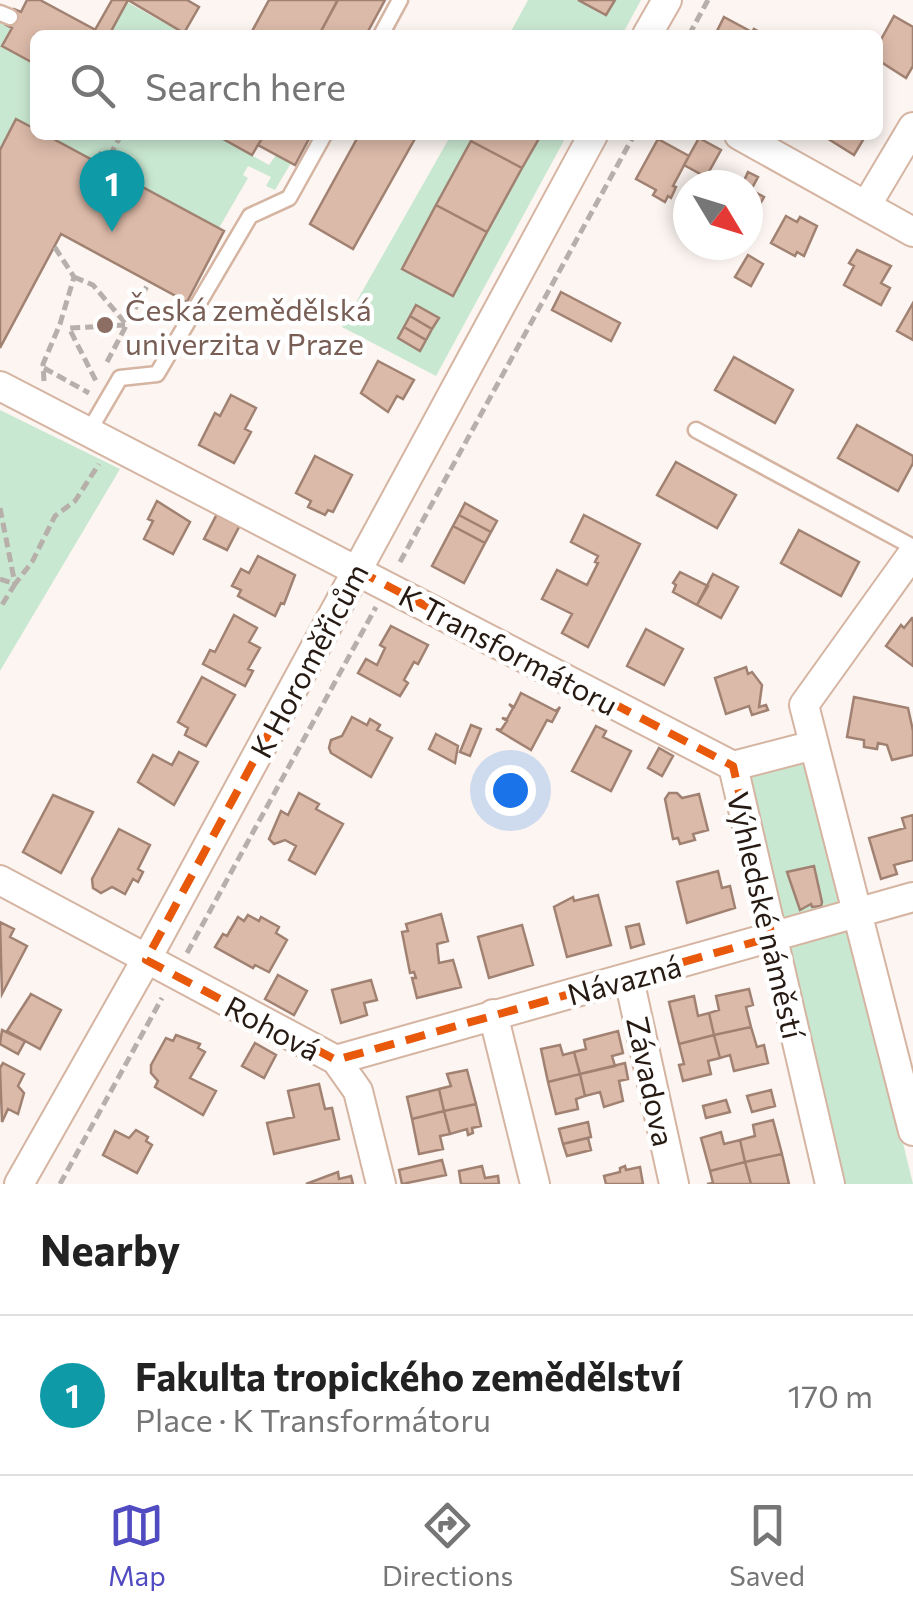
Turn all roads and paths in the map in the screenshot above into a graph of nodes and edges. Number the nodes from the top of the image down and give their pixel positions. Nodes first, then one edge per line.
1 (400, 0) edge
2 (666, 0) edge
3 (708, 0) edge
4 (383, 30) edge
5 (651, 30) edge
6 (692, 30) edge
7 (913, 127) edge
8 (118, 140) edge
9 (321, 140) edge
10 (590, 140) edge
11 (631, 140) edge
12 (748, 140) edge
13 (98, 153) dead end
14 (866, 206) junction
15 (913, 232) edge
16 (54, 246) dead end
17 (74, 277) junction
18 (146, 286) dead end
19 (60, 324) junction
20 (126, 325) junction
21 (69, 328) junction
22 (44, 368) junction
23 (96, 381) junction
24 (0, 386) edge
25 (44, 409) junction
26 (696, 430) dead end
27 (89, 431) junction
28 (115, 453) junction
29 (0, 508) edge
30 (913, 550) edge
31 (357, 570) junction
32 (0, 579) edge
33 (15, 584) junction
34 (385, 590) junction
35 (0, 608) edge
36 (814, 745) junction
37 (733, 766) junction
38 (0, 880) edge
39 (913, 898) edge
40 (859, 912) junction
41 (772, 937) junction
42 (146, 960) junction
43 (180, 964) dead end
44 (629, 979) junction
45 (168, 986) dead end
46 (493, 1014) junction
47 (336, 1060) junction
48 (913, 1132) edge
49 (19, 1184) edge
50 (60, 1184) edge
51 (381, 1184) edge
52 (535, 1184) edge
53 (674, 1184) edge
54 (830, 1184) edge

1 - 4 lane
2 - 5 street
3 - 6 path
7 - 14 street
8 - 13 path
9 - 27 lane
10 - 31 street, K Horoměřicům
11 - 34 path
12 - 14 street
14 - 15 street
16 - 17 path
17 - 19 path
17 - 20 path
18 - 20 path
19 - 21 path
19 - 22 path
20 - 21 path
20 - 23 path
21 - 23 path
22 - 23 path
22 - 25 path
24 - 25 street, K Transformátoru
25 - 27 street, K Transformátoru
26 - 30 lane
27 - 28 street, K Transformátoru
28 - 31 street, K Transformátoru
28 - 33 path
29 - 33 path
30 - 36 street
31 - 34 street, K Transformátoru
31 - 42 street, K Horoměřicům
32 - 33 path
33 - 35 path
34 - 37 street, K Transformátoru
34 - 43 path
36 - 37 street, Výhledské náměstí
36 - 40 street
37 - 41 street, Výhledské náměstí
38 - 42 street, Rohová
39 - 40 street, Návazná
40 - 41 street, Návazná
40 - 48 street
41 - 44 street, Návazná
41 - 54 street, Výhledské náměstí
42 - 47 street, Rohová
42 - 49 street, K Horoměřicům
44 - 46 street, Návazná
44 - 53 street, Závadova
45 - 50 path
46 - 47 street, Návazná
46 - 52 street
47 - 51 street, Rohová

